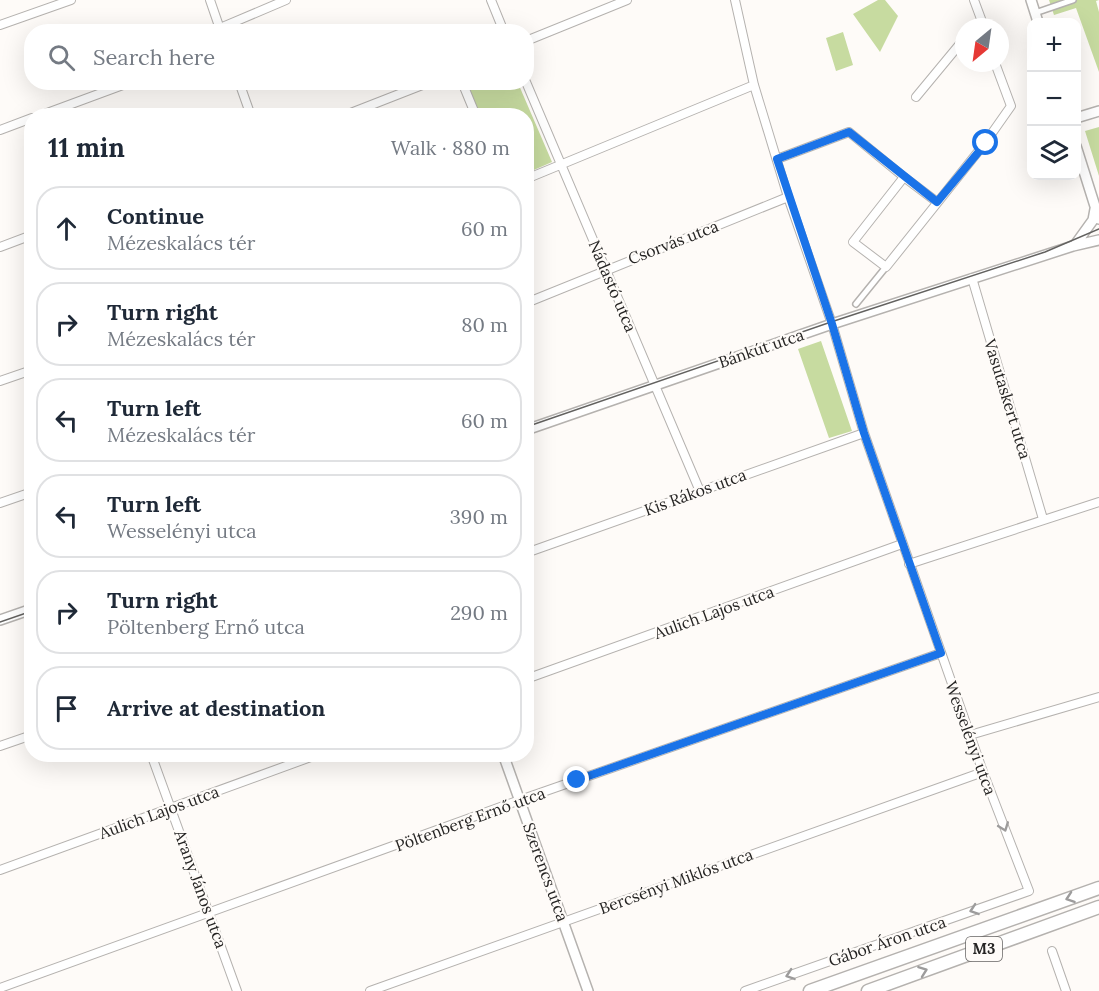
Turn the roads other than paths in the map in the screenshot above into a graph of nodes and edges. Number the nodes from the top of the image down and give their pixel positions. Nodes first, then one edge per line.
1 (70, 0) edge
2 (210, 0) edge
3 (286, 0) edge
4 (491, 0) edge
5 (627, 0) edge
6 (735, 0) edge
7 (974, 0) edge
8 (1031, 0) edge
9 (1073, 0) edge
10 (979, 18) edge
11 (1037, 18) edge
12 (219, 24) edge
13 (234, 24) edge
14 (501, 24) edge
15 (0, 25) edge
16 (534, 38) edge
17 (955, 50) edge
18 (998, 72) edge
19 (754, 85) junction
20 (109, 90) edge
21 (242, 90) edge
22 (409, 90) edge
23 (465, 90) edge
24 (529, 90) edge
25 (916, 97) dead end
26 (61, 108) edge
27 (248, 108) edge
28 (364, 108) edge
29 (473, 108) edge
30 (1099, 111) edge
31 (1081, 117) edge
32 (24, 121) edge
33 (0, 130) edge
34 (777, 159) junction
35 (1081, 160) edge
36 (561, 164) junction
37 (534, 176) edge
38 (904, 177) junction
39 (788, 198) junction
40 (937, 202) junction
41 (1095, 209) junction
42 (1099, 219) edge
43 (24, 238) edge
44 (1099, 240) edge
45 (1075, 245) junction
46 (0, 247) edge
47 (886, 267) junction
48 (607, 268) junction
49 (972, 278) junction
50 (534, 300) edge
51 (856, 304) dead end
52 (832, 324) junction
53 (24, 373) edge
54 (0, 381) edge
55 (655, 386) junction
56 (534, 427) edge
57 (864, 433) junction
58 (699, 489) junction
59 (24, 495) edge
60 (1099, 502) edge
61 (0, 503) edge
62 (1043, 519) junction
63 (902, 544) junction
64 (534, 550) edge
65 (909, 564) junction
66 (24, 612) edge
67 (0, 620) edge
68 (941, 653) junction
69 (534, 676) edge
70 (1099, 697) edge
71 (970, 735) junction
72 (24, 738) edge
73 (0, 746) edge
74 (154, 762) edge
75 (297, 762) edge
76 (506, 762) edge
77 (982, 772) junction
78 (520, 800) junction
79 (171, 808) junction
80 (0, 870) edge
81 (1099, 888) edge
82 (1029, 891) joint
83 (1099, 907) edge
84 (209, 913) junction
85 (564, 921) junction
86 (1052, 951) dead end
87 (0, 988) edge
88 (237, 991) edge
89 (370, 991) edge
90 (588, 991) edge
91 (745, 991) edge
92 (810, 991) edge
93 (868, 991) edge
94 (1066, 991) edge

1 - 15 street
2 - 12 street
3 - 13 street
4 - 14 street
5 - 16 street
6 - 19 street, Wesselényi utca
7 - 10 street
8 - 11 street
9 - 11 street
17 - 25 street
18 - 40 street
19 - 34 street, Wesselényi utca
19 - 36 street
20 - 26 street
21 - 27 street
22 - 28 street
23 - 29 street
24 - 36 street, Nádastó utca
30 - 31 street
32 - 33 street
34 - 38 street
34 - 39 street, Wesselényi utca
35 - 41 street
36 - 37 street
36 - 48 street, Nádastó utca
38 - 40 street
38 - 47 street
39 - 48 street, Csorvás utca
39 - 52 street, Wesselényi utca
40 - 47 street
41 - 42 street
41 - 45 street
43 - 46 street
44 - 45 street, Bánkút utca
45 - 49 street, Bánkút utca
47 - 51 street
48 - 50 street, Csorvás utca
48 - 55 street, Nádastó utca
49 - 52 street, Bánkút utca
49 - 62 street, Vasutaskert utca
52 - 55 street, Bánkút utca
52 - 57 street, Wesselényi utca
53 - 54 street
55 - 56 street, Bánkút utca
55 - 58 street, Nádastó utca
57 - 58 street, Kis Rákos utca
57 - 63 street, Wesselényi utca
58 - 64 street, Kis Rákos utca
59 - 61 street
60 - 62 street
62 - 65 street
63 - 65 street, Wesselényi utca
63 - 69 street, Aulich Lajos utca
65 - 68 street, Wesselényi utca
66 - 67 street
68 - 71 street, Wesselényi utca
68 - 78 street, Pöltenberg Ernő utca
70 - 71 street
71 - 77 street, Wesselényi utca
72 - 73 street
74 - 79 street, Arany János utca
75 - 79 street, Aulich Lajos utca
76 - 78 street, Szerencs utca
77 -> 82 street, Wesselényi utca
77 - 85 street, Bercsényi Miklós utca
78 - 84 street, Pöltenberg Ernő utca
78 - 85 street, Szerencs utca
79 - 80 street, Aulich Lajos utca
79 - 84 street, Arany János utca
81 -> 92 main road, M3
82 -> 91 street, Gábor Áron utca
93 -> 83 main road, M3
84 - 87 street, Pöltenberg Ernő utca
84 - 88 street, Arany János utca
85 - 89 street, Bercsényi Miklós utca
85 - 90 street, Szerencs utca
86 - 94 street

